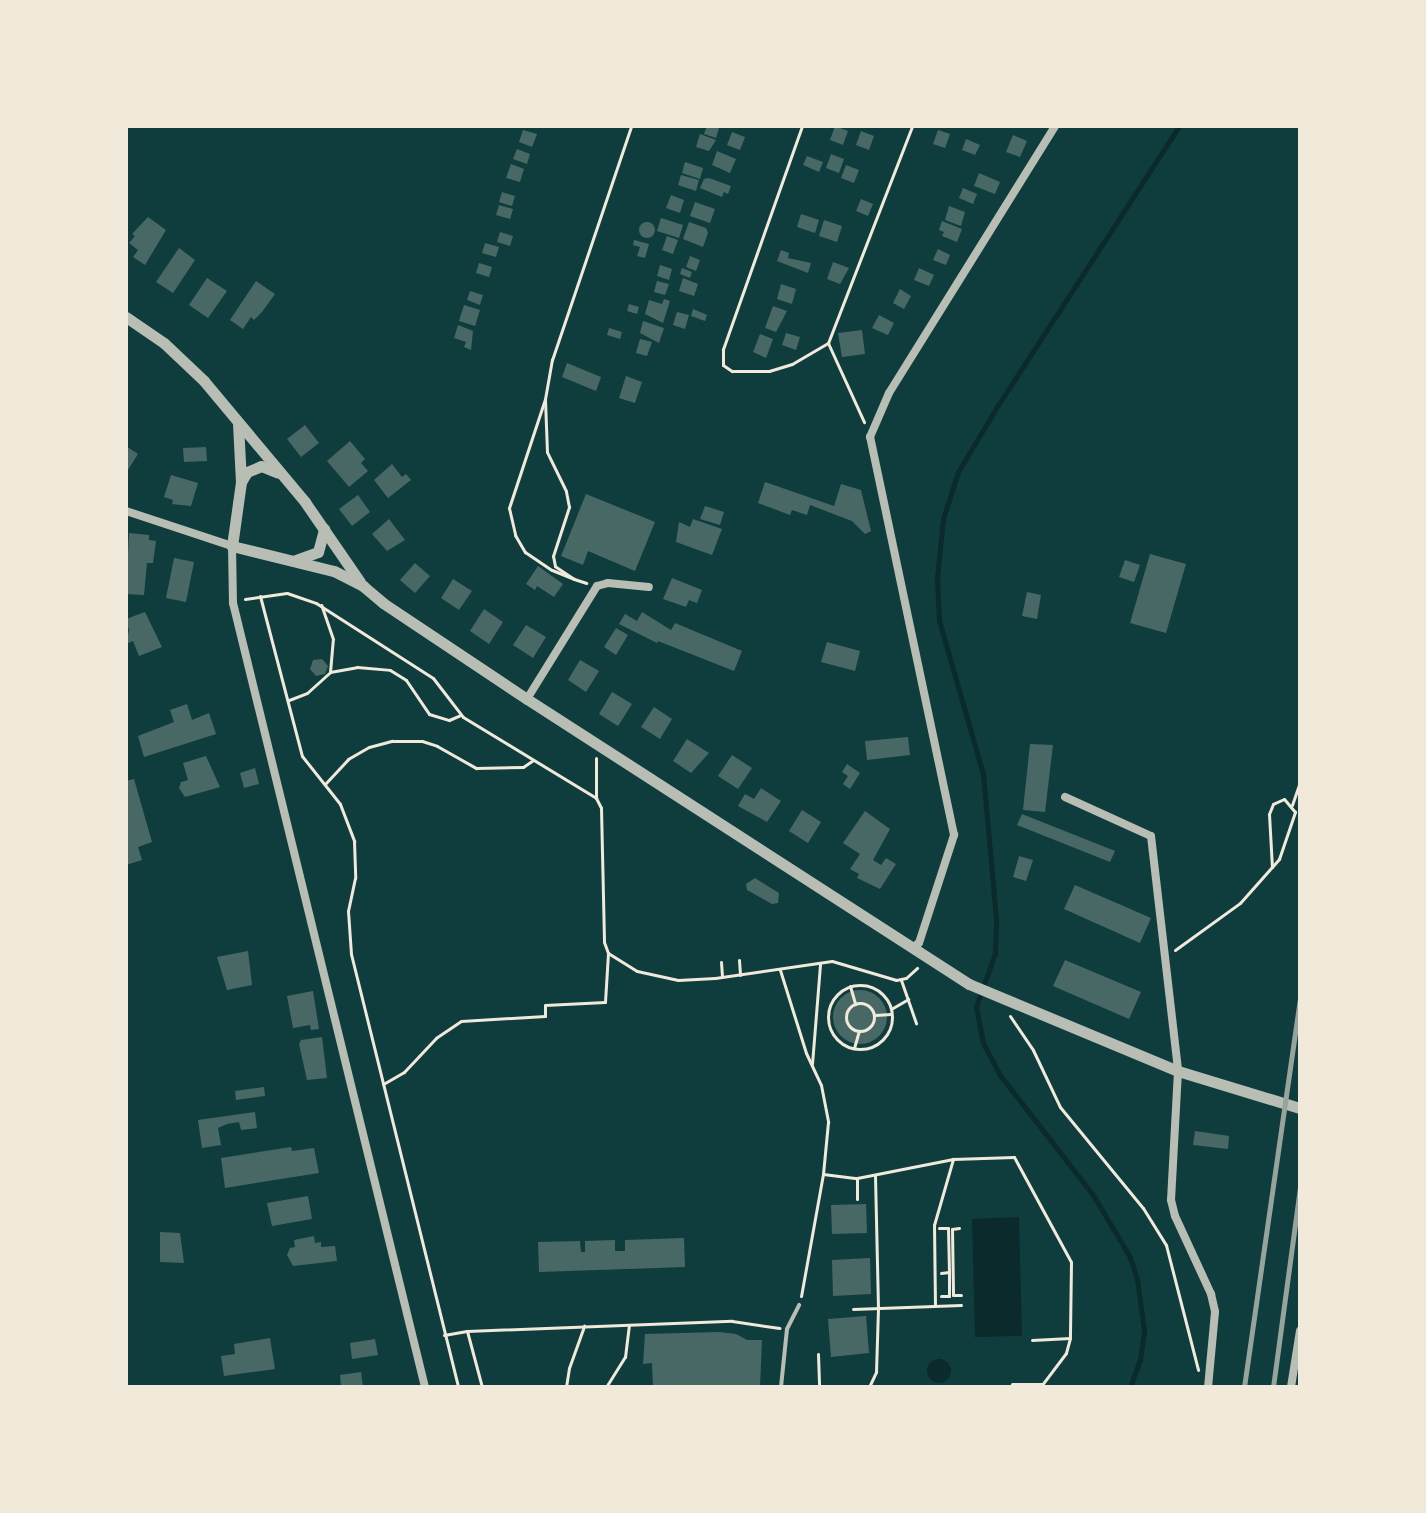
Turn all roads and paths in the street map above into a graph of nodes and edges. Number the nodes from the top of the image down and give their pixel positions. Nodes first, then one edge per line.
1 (631, 126) edge
2 (802, 126) edge
3 (912, 126) edge
4 (1055, 126) edge
5 (126, 317) edge
6 (828, 343) junction
7 (545, 399) junction
8 (238, 423) junction
9 (870, 437) junction
10 (282, 475) junction
11 (241, 482) junction
12 (126, 511) edge
13 (324, 529) junction
14 (232, 546) junction
15 (295, 561) junction
16 (574, 579) junction
17 (363, 586) junction
18 (597, 586) junction
19 (649, 587) dead end
20 (260, 596) junction
21 (242, 600) dead end
22 (321, 605) junction
23 (330, 672) junction
24 (527, 699) junction
25 (288, 700) junction
26 (461, 715) junction
27 (595, 755) dead end
28 (532, 760) junction
29 (1300, 782) edge
30 (325, 784) junction
31 (1065, 797) dead end
32 (596, 798) junction
33 (1292, 805) junction
34 (1272, 867) junction
35 (913, 947) junction
36 (608, 953) junction
37 (1165, 957) junction
38 (923, 958) junction
39 (739, 960) dead end
40 (721, 962) dead end
41 (820, 964) junction
42 (780, 970) junction
43 (740, 975) junction
44 (722, 977) junction
45 (901, 980) junction
46 (850, 986) junction
47 (908, 999) junction
48 (855, 1004) junction
49 (1005, 1010) dead end
50 (891, 1011) junction
51 (874, 1015) junction
52 (916, 1023) dead end
53 (859, 1031) junction
54 (854, 1048) junction
55 (812, 1067) junction
56 (1178, 1071) junction
57 (383, 1084) junction
58 (1300, 1108) edge
59 (953, 1159) junction
60 (823, 1174) junction
61 (875, 1175) junction
62 (857, 1178) junction
63 (857, 1199) dead end
64 (939, 1228) dead end
65 (959, 1228) dead end
66 (960, 1251) dead end
67 (941, 1252) dead end
68 (950, 1252) junction
69 (951, 1272) junction
70 (961, 1272) dead end
71 (941, 1273) dead end
72 (961, 1295) dead end
73 (941, 1296) dead end
74 (799, 1305) joint
75 (961, 1305) dead end
76 (935, 1306) junction
77 (878, 1308) junction
78 (853, 1309) dead end
79 (629, 1325) junction
80 (584, 1326) junction
81 (787, 1329) junction
82 (467, 1331) junction
83 (1300, 1331) edge
84 (444, 1335) junction
85 (1070, 1338) junction
86 (1032, 1340) dead end
87 (818, 1354) dead end
88 (1200, 1372) dead end
89 (1012, 1384) dead end
90 (1043, 1386) edge
91 (425, 1387) edge
92 (458, 1387) edge
93 (482, 1387) edge
94 (566, 1387) edge
95 (606, 1387) edge
96 (781, 1387) edge
97 (819, 1387) edge
98 (869, 1387) edge
99 (1208, 1387) edge
100 (1291, 1387) edge

1 - 7 path
2 - 6 path
3 - 6 path
4 - 9 street
5 - 8 street
6 - 9 path
7 - 16 path
7 - 16 path
8 - 10 street
8 - 11 street
9 - 35 street
10 - 11 street
10 - 13 street
11 - 14 street
12 - 14 street
13 - 15 street
13 - 17 street
14 - 15 street
14 - 91 street
15 - 17 street
16 - 18 path
17 - 24 street
18 - 19 street
18 - 24 street
20 - 21 path
20 - 22 path
20 - 25 path
22 - 23 path
22 - 26 path
23 - 25 path
23 - 26 path
24 - 35 street
25 - 30 path
26 - 28 path
27 - 32 path
28 - 30 path
28 - 32 path
29 - 33 path
30 - 57 path
31 - 37 street
32 - 36 path
33 - 34 path
33 - 34 path
34 - 37 path
35 - 38 street
36 - 44 path
36 - 57 path
37 - 56 street
38 - 45 path
38 - 56 street
39 - 43 path
40 - 44 path
41 - 42 path
41 - 45 path
41 - 55 path
42 - 43 path
42 - 55 path
43 - 44 path
45 - 47 path
46 - 48 path
46 - 50 path
46 - 54 path
47 - 50 path
47 - 52 path
48 - 51 path
48 - 53 path
49 - 88 path
50 - 51 path
50 - 54 path
51 - 53 path
53 - 54 path
55 - 60 path
56 - 58 street
56 - 99 street
57 - 84 path
59 - 61 path
59 - 76 path
59 - 85 path
60 - 62 path
60 - 74 path
61 - 62 path
61 - 77 path
62 - 63 path
64 - 68 path
65 - 68 path
66 - 68 path
67 - 68 path
68 - 69 path
69 - 70 path
69 - 71 path
69 - 72 path
69 - 73 path
74 - 81 lane
75 - 76 path
76 - 77 path
77 - 78 path
77 - 98 path
79 - 80 path
79 - 81 path
79 - 95 path
80 - 82 path
80 - 94 path
81 - 96 lane
82 - 84 path
82 - 93 path
83 - 100 street
84 - 92 path
85 - 86 path
85 - 90 path
87 - 97 path
89 - 90 path

